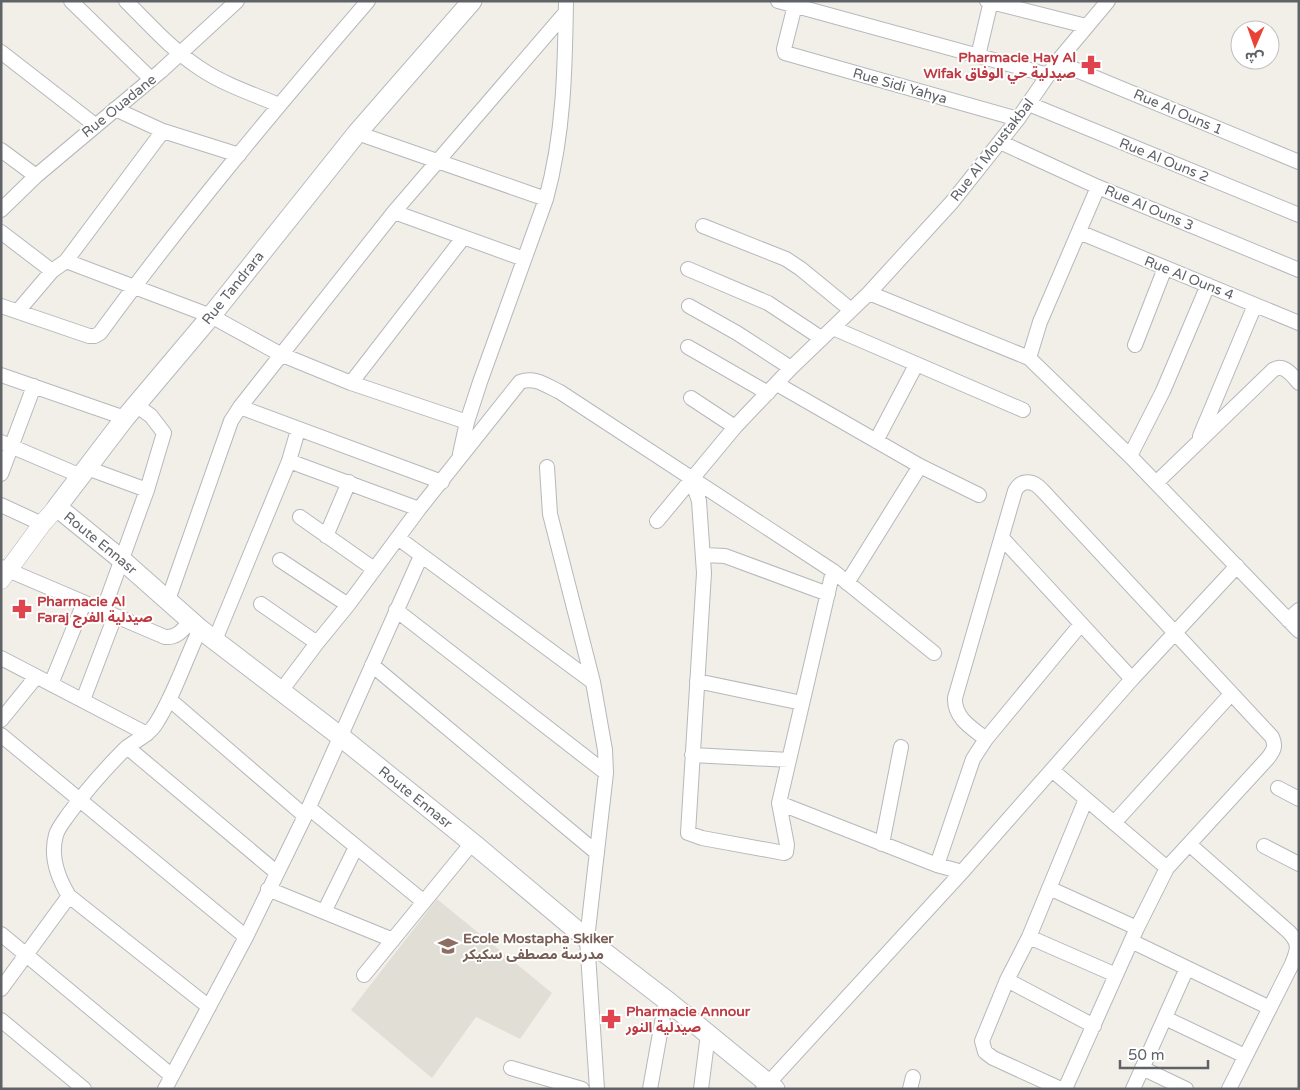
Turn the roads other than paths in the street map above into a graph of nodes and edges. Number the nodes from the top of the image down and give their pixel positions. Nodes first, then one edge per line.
1 (71, 1) edge
2 (126, 1) edge
3 (237, 1) edge
4 (368, 1) edge
5 (472, 1) edge
6 (778, 1) edge
7 (1108, 1) edge
8 (990, 2) edge
9 (795, 3) edge
10 (566, 7) edge
11 (1086, 26) junction
12 (1, 52) edge
13 (180, 54) junction
14 (978, 56) junction
15 (1058, 62) junction
16 (1048, 75) junction
17 (152, 79) junction
18 (1029, 104) junction
19 (279, 105) junction
20 (115, 109) junction
21 (1018, 119) junction
22 (95, 125) junction
23 (163, 131) junction
24 (357, 133) junction
25 (1000, 142) junction
26 (1, 150) edge
27 (239, 155) junction
28 (437, 161) junction
29 (1299, 162) edge
30 (36, 176) junction
31 (1098, 187) junction
32 (546, 199) junction
33 (1, 210) edge
34 (394, 212) junction
35 (1299, 215) edge
36 (703, 226) dead end
37 (1, 232) edge
38 (1080, 232) junction
39 (463, 238) junction
40 (524, 259) junction
41 (66, 261) junction
42 (1165, 268) junction
43 (688, 269) dead end
44 (1299, 270) edge
45 (52, 271) junction
46 (135, 286) junction
47 (1208, 286) junction
48 (869, 293) junction
49 (1255, 305) junction
50 (1, 306) edge
51 (689, 306) dead end
52 (851, 310) junction
53 (18, 311) junction
54 (211, 316) junction
55 (1299, 323) edge
56 (833, 328) junction
57 (822, 338) junction
58 (1135, 345) dead end
59 (688, 347) dead end
60 (280, 354) junction
61 (1029, 358) junction
62 (916, 365) junction
63 (791, 368) junction
64 (1, 375) edge
65 (351, 383) junction
66 (1299, 383) edge
67 (34, 386) junction
68 (772, 388) junction
69 (691, 398) dead end
70 (240, 407) junction
71 (1023, 410) dead end
72 (130, 412) junction
73 (467, 422) junction
74 (735, 427) junction
75 (298, 430) junction
76 (876, 441) junction
77 (1198, 442) junction
78 (6, 444) edge
79 (460, 456) junction
80 (1130, 456) junction
81 (289, 460) junction
82 (920, 466) junction
83 (547, 467) dead end
84 (84, 472) junction
85 (1, 474) edge
86 (692, 480) junction
87 (349, 482) junction
88 (442, 482) junction
89 (1156, 483) junction
90 (147, 490) junction
91 (979, 495) dead end
92 (1, 505) edge
93 (57, 507) junction
94 (419, 509) junction
95 (300, 517) dead end
96 (658, 521) dead end
97 (42, 524) junction
98 (326, 536) junction
99 (398, 538) junction
100 (1002, 538) junction
101 (704, 554) junction
102 (420, 556) junction
103 (122, 560) junction
104 (280, 560) dead end
105 (1237, 566) junction
106 (374, 569) junction
107 (833, 571) junction
108 (4, 572) edge
109 (847, 583) junction
110 (828, 594) junction
111 (168, 600) junction
112 (84, 603) junction
113 (261, 604) dead end
114 (348, 605) junction
115 (396, 610) junction
116 (1299, 610) edge
117 (109, 614) junction
118 (1288, 620) junction
119 (1082, 624) junction
120 (196, 625) junction
121 (1299, 631) edge
122 (1175, 633) junction
123 (215, 640) junction
124 (317, 643) junction
125 (934, 653) dead end
126 (1, 658) edge
127 (372, 665) junction
128 (36, 677) junction
129 (1132, 679) junction
130 (697, 681) junction
131 (593, 682) junction
132 (51, 684) junction
133 (281, 691) junction
134 (1231, 694) junction
135 (169, 699) junction
136 (83, 700) junction
137 (802, 702) junction
138 (1, 720) edge
139 (147, 734) junction
140 (1, 736) edge
141 (341, 737) junction
142 (986, 739) junction
143 (127, 747) junction
144 (901, 747) dead end
145 (692, 755) junction
146 (788, 760) junction
147 (1052, 770) junction
148 (606, 773) junction
149 (1278, 788) dead end
150 (1299, 798) edge
151 (1086, 799) junction
152 (79, 801) junction
153 (779, 803) junction
154 (307, 812) junction
155 (1114, 823) junction
156 (472, 843) junction
157 (882, 844) junction
158 (1189, 844) junction
159 (1264, 846) dead end
160 (356, 847) junction
161 (597, 853) junction
162 (1299, 864) edge
163 (937, 865) junction
164 (1167, 868) junction
165 (276, 872) junction
166 (962, 872) junction
167 (1049, 888) junction
168 (268, 889) junction
169 (69, 896) junction
170 (424, 902) junction
171 (324, 912) junction
172 (1, 934) edge
173 (1134, 934) junction
174 (246, 937) junction
175 (1029, 937) junction
176 (587, 939) junction
177 (393, 940) junction
178 (27, 954) junction
179 (1187, 968) junction
180 (364, 975) dead end
181 (1116, 975) junction
182 (1007, 980) junction
183 (1, 989) edge
184 (666, 1000) junction
185 (209, 1007) junction
186 (1270, 1008) junction
187 (1165, 1018) junction
188 (1, 1020) edge
189 (1094, 1026) junction
190 (708, 1034) junction
191 (1245, 1056) junction
192 (511, 1068) dead end
193 (1142, 1068) junction
194 (168, 1083) edge
195 (769, 1087) edge
196 (84, 1089) edge
197 (582, 1089) edge
198 (597, 1089) edge
199 (650, 1089) edge
200 (701, 1089) edge
201 (1063, 1089) edge
202 (1133, 1089) edge
203 (1186, 1089) edge
204 (1229, 1089) edge

1 - 17 street
2 - 13 street
3 - 13 street, Rue Ouadane
4 - 19 street
5 - 24 main road, Rue Tandrara
6 - 9 street
7 - 11 street, Rue Al Moustakbal
8 - 11 street
8 - 14 street
9 - 14 street
9 - 21 street, Rue Sidi Yahya
10 - 28 street
10 - 32 street
11 - 15 street, Rue Al Moustakbal
12 - 22 street
13 - 17 street, Rue Ouadane
13 - 19 street
14 - 16 street
15 - 16 street, Rue Al Moustakbal
15 - 29 street, Rue Al Ouns 1
16 - 18 street, Rue Al Moustakbal
17 - 20 street, Rue Ouadane
18 - 21 street, Rue Al Moustakbal
18 - 35 street, Rue Al Ouns 2
19 - 27 street
20 - 22 street, Rue Ouadane
20 - 23 street
21 - 25 street, Rue Al Moustakbal
22 - 30 street, Rue Ouadane
23 - 27 street
23 - 41 street
24 - 28 street
24 - 54 main road, Rue Tandrara
25 - 31 street, Rue Al Ouns 3
25 - 48 street, Rue Al Moustakbal
26 - 30 street
27 - 46 street
28 - 32 street
28 - 34 street
30 - 33 street, Rue Ouadane
31 - 38 street
31 - 44 street, Rue Al Ouns 3
32 - 40 street
34 - 39 street
34 - 60 street
36 - 52 street
37 - 45 street
38 - 42 street, Rue Al Ouns 4
38 - 61 street
39 - 40 street
39 - 65 street
40 - 73 street
41 - 45 street
41 - 46 street
42 - 47 street, Rue Al Ouns 4
42 - 58 street
43 - 57 street
45 - 53 street
46 - 53 street
46 - 54 street
47 - 49 street, Rue Al Ouns 4
47 - 80 street
48 - 52 street, Rue Al Moustakbal
48 - 61 street
49 - 55 street, Rue Al Ouns 4
49 - 77 street
50 - 53 street
51 - 63 street
52 - 56 street, Rue Al Moustakbal
54 - 60 street
54 - 72 main road, Rue Tandrara
56 - 57 street, Rue Al Moustakbal
56 - 62 street
57 - 63 street, Rue Al Moustakbal
59 - 68 street
60 - 65 street
60 - 70 street
61 - 80 street
62 - 71 street
62 - 76 street
63 - 68 street, Rue Al Moustakbal
64 - 67 street
65 - 73 street
66 - 77 street
67 - 72 street
67 - 78 street
68 - 74 street, Rue Al Moustakbal
68 - 76 street
69 - 74 street
70 - 75 street
70 - 111 street
72 - 84 main road, Rue Tandrara
72 - 90 street
73 - 79 street
74 - 86 street, Rue Al Moustakbal
75 - 81 street
75 - 88 street
76 - 82 street
77 - 89 street
78 - 84 street
78 - 85 street
79 - 86 street
79 - 88 street
80 - 89 street
81 - 87 street
81 - 123 street
82 - 91 street
82 - 109 street
83 - 131 street
84 - 90 street
84 - 93 main road, Rue Tandrara
86 - 96 street, Rue Al Moustakbal
86 - 101 street
86 - 107 street
87 - 94 street
87 - 98 street
88 - 94 street
89 - 105 street
90 - 103 street
92 - 97 street
93 - 97 street, Rue Tandrara
93 - 103 main road, Route Ennasr
94 - 99 street
95 - 98 street
97 - 108 street, Rue Tandrara
98 - 106 street
99 - 102 street
99 - 106 street
100 - 119 street
100 - 122 street
100 - 142 street
101 - 110 street
101 - 130 street
102 - 115 street
102 - 131 street
103 - 111 main road, Route Ennasr
103 - 117 street
104 - 114 street
105 - 118 street
105 - 122 street
106 - 114 street
107 - 109 street
107 - 110 street
108 - 112 street
109 - 125 street
110 - 137 street
111 - 120 main road, Route Ennasr
112 - 117 street
112 - 132 street
113 - 124 street
114 - 124 street
115 - 127 street
115 - 148 street
116 - 118 street
117 - 120 street
117 - 136 street
118 - 121 street
119 - 129 street
119 - 142 street
120 - 123 main road, Route Ennasr
120 - 135 street
122 - 129 street
122 - 134 street
123 - 133 main road, Route Ennasr
124 - 133 street
126 - 128 street
127 - 141 street
127 - 161 street
128 - 132 street
128 - 138 street
129 - 147 street
130 - 137 street
130 - 145 street
131 - 148 street
132 - 136 street
133 - 141 main road, Route Ennasr
134 - 155 street
134 - 158 street
135 - 139 street
135 - 154 street
136 - 139 street
137 - 146 street
139 - 143 street
140 - 152 street
141 - 154 street
141 - 156 main road, Route Ennasr
142 - 163 street
143 - 152 street
143 - 165 street
144 - 157 street
145 - 146 street
145 - 153 street
146 - 153 street
147 - 151 street
147 - 166 street
148 - 161 street
149 - 150 street
151 - 155 street
151 - 167 street
152 - 169 street
152 - 174 street
153 - 157 street
154 - 160 street
154 - 165 street
155 - 164 street
156 - 170 street
156 - 176 main road, Route Ennasr
157 - 163 street
158 - 164 street
158 - 186 street
159 - 162 street
160 - 170 street
160 - 171 street
161 - 176 street
163 - 166 street
164 - 173 street
165 - 168 street
166 - 195 street
167 - 173 street
167 - 175 street
168 - 171 street
168 - 174 street
169 - 178 street
169 - 185 street
170 - 177 street
171 - 177 street
172 - 178 street
173 - 179 street
173 - 181 street
174 - 185 street
175 - 181 street
175 - 182 street
176 - 184 main road, Route Ennasr
176 - 198 street
177 - 180 street
178 - 183 street
178 - 194 street
179 - 186 street
179 - 187 street
181 - 189 street
182 - 189 street
182 - 201 street
184 - 190 main road, Route Ennasr
184 - 199 street
185 - 194 street
186 - 191 street
187 - 191 street
187 - 193 street
188 - 196 street
189 - 201 street
190 - 195 main road, Route Ennasr
190 - 200 street
191 - 204 street
192 - 197 street
193 - 202 street
193 - 203 street

